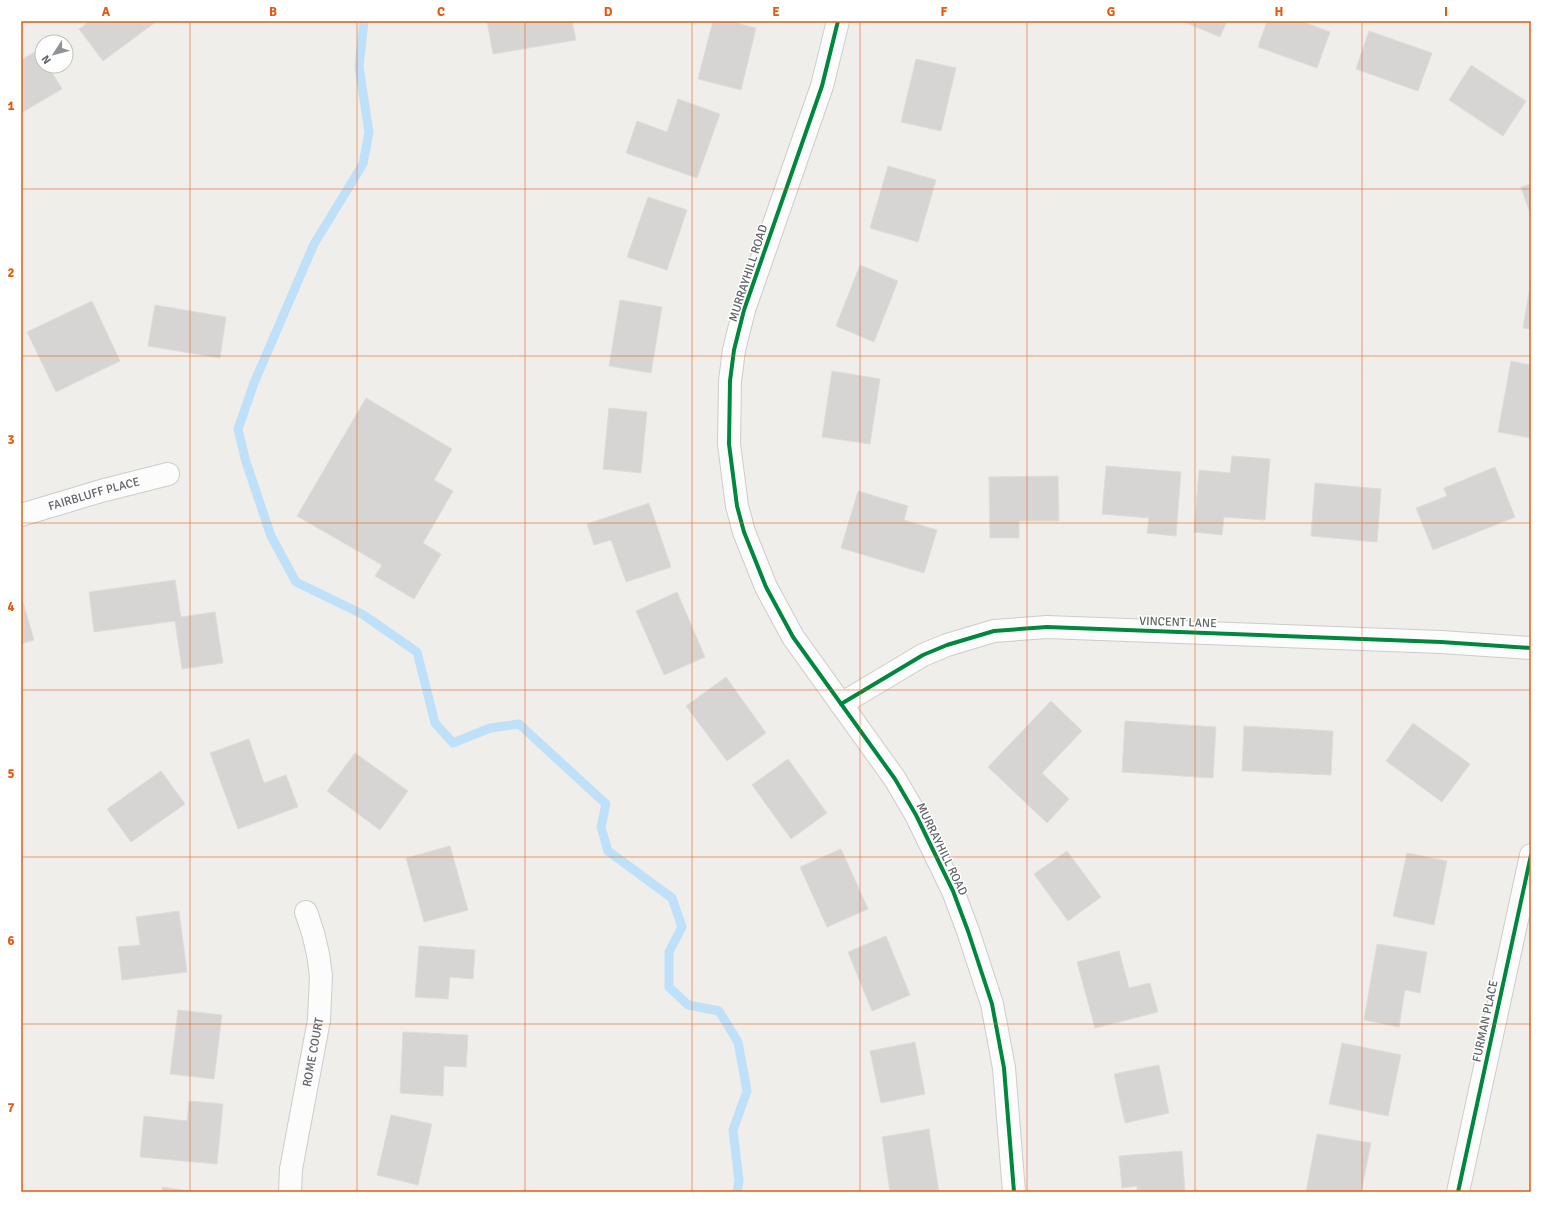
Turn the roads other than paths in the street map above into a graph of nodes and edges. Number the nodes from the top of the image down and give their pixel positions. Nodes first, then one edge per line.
1 (838, 21) edge
2 (168, 474) dead end
3 (21, 515) edge
4 (1531, 648) edge
5 (842, 704) junction
6 (1531, 855) edge
7 (306, 912) dead end
8 (290, 1192) edge
9 (1014, 1192) edge
10 (1458, 1192) edge

1 - 5 street, MURRAYHILL ROAD
2 - 3 street, FAIRBLUFF PLACE
4 - 5 street, VINCENT LANE
5 - 9 street, MURRAYHILL ROAD
6 - 10 street, FURMAN PLACE
7 - 8 street, ROME COURT

